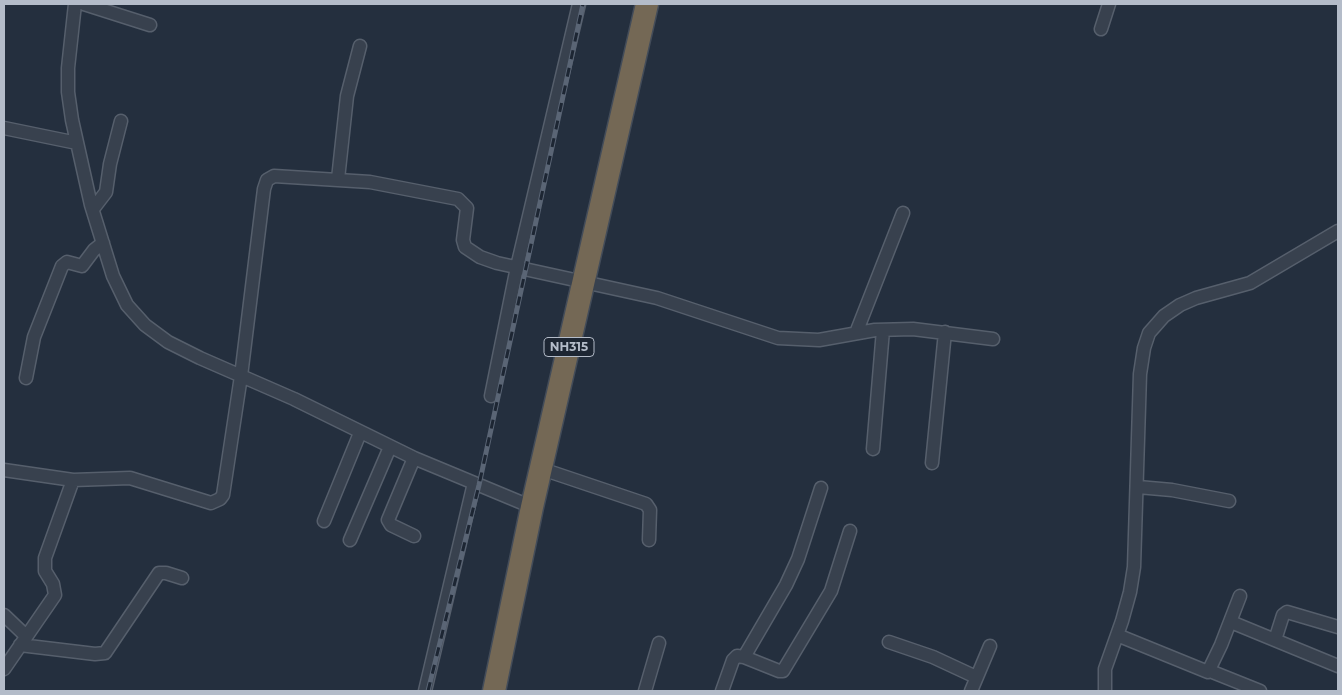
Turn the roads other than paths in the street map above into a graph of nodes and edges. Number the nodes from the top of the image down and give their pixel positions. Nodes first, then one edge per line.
1 (75, 4) edge
2 (84, 4) edge
3 (578, 4) edge
4 (647, 4) edge
5 (1109, 4) edge
6 (150, 25) dead end
7 (1102, 29) dead end
8 (360, 46) dead end
9 (121, 121) dead end
10 (4, 128) edge
11 (77, 143) junction
12 (338, 179) junction
13 (93, 209) junction
14 (903, 213) dead end
15 (1338, 231) edge
16 (103, 243) junction
17 (517, 267) junction
18 (584, 281) junction
19 (883, 330) junction
20 (945, 332) junction
21 (856, 333) junction
22 (993, 339) dead end
23 (241, 376) junction
24 (26, 378) dead end
25 (491, 396) dead end
26 (360, 433) junction
27 (390, 447) junction
28 (873, 449) dead end
29 (414, 458) junction
30 (932, 463) dead end
31 (542, 469) junction
32 (4, 470) edge
33 (72, 480) junction
34 (474, 483) junction
35 (822, 488) dead end
36 (1138, 488) junction
37 (1229, 501) dead end
38 (532, 507) junction
39 (324, 521) dead end
40 (850, 531) dead end
41 (414, 536) dead end
42 (350, 540) dead end
43 (649, 540) dead end
44 (182, 578) dead end
45 (1240, 596) dead end
46 (4, 615) edge
47 (1231, 622) junction
48 (1338, 627) edge
49 (1117, 635) junction
50 (1275, 640) junction
51 (23, 641) junction
52 (889, 642) dead end
53 (660, 643) dead end
54 (990, 646) dead end
55 (744, 657) junction
56 (1338, 666) edge
57 (4, 669) edge
58 (1210, 671) junction
59 (976, 677) junction
60 (425, 691) edge
61 (494, 691) edge
62 (644, 691) edge
63 (722, 691) edge
64 (972, 691) edge
65 (1105, 691) edge
66 (1260, 691) edge

1 - 11 street
2 - 6 street
3 - 17 street
4 - 18 highway, NH315
5 - 7 street
8 - 12 street
9 - 13 street
10 - 11 street
11 - 13 street
12 - 17 street
12 - 23 street
13 - 16 street
14 - 21 street
15 - 36 street
16 - 23 street
16 - 24 street
17 - 18 street
17 - 25 street
18 - 21 street
18 - 31 highway, NH315
19 - 20 street
19 - 21 street
19 - 28 street
20 - 22 street
20 - 30 street
23 - 26 street
23 - 33 street
26 - 27 street
26 - 39 street
27 - 29 street
27 - 42 street
29 - 34 street
29 - 41 street
31 - 38 highway, NH315
31 - 43 street
32 - 33 street
33 - 51 street
34 - 38 street
34 - 60 street
35 - 55 street
36 - 37 street
36 - 49 street
38 - 61 highway, NH315
40 - 55 street
44 - 51 street
45 - 47 street
46 - 51 street
47 - 50 street
47 - 58 street
48 - 50 street
49 - 58 street
49 - 65 street
50 - 56 street
51 - 57 street
52 - 59 street
53 - 62 street
54 - 59 street
55 - 63 street
58 - 66 street
59 - 64 street

